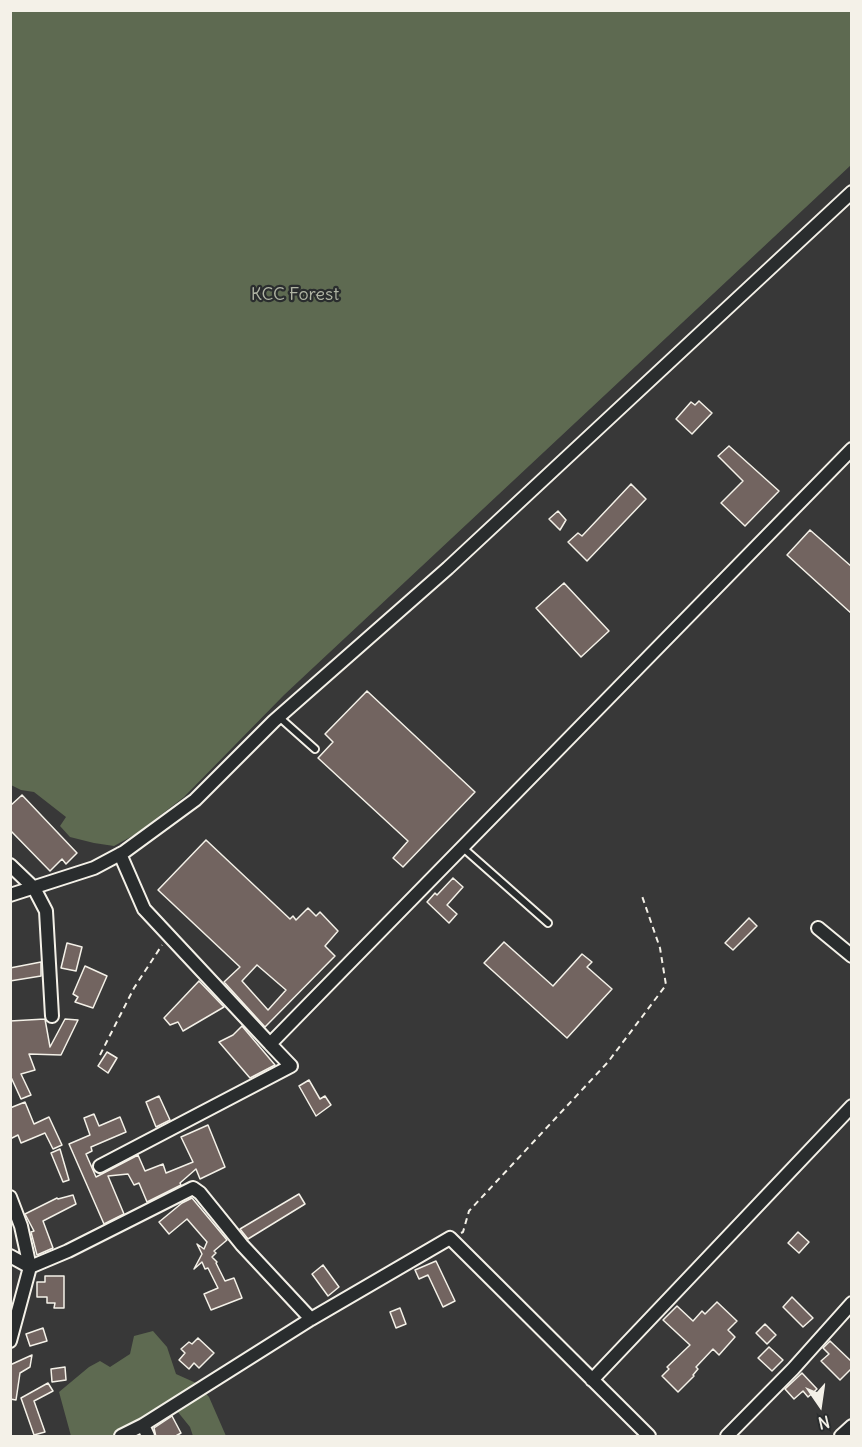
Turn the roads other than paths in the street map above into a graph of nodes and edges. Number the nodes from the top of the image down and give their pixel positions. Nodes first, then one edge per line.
1 (852, 192) edge
2 (852, 449) edge
3 (279, 717) junction
4 (315, 749) dead end
5 (462, 847) junction
6 (120, 854) junction
7 (10, 865) edge
8 (34, 888) junction
9 (10, 895) edge
10 (548, 923) dead end
11 (818, 928) dead end
12 (852, 956) edge
13 (52, 1016) dead end
14 (270, 1044) junction
15 (852, 1106) edge
16 (100, 1166) dead end
17 (10, 1197) edge
18 (10, 1256) edge
19 (30, 1267) junction
20 (852, 1303) edge
21 (311, 1319) junction
22 (10, 1341) edge
23 (592, 1380) junction
24 (852, 1426) edge
25 (146, 1431) edge
26 (121, 1437) edge
27 (649, 1437) edge
28 (727, 1437) edge
29 (841, 1437) edge

1 - 3 street
2 - 5 street
3 - 4 lane
3 - 6 street
5 - 10 lane
5 - 14 street
6 - 8 street
6 - 14 street
7 - 8 street
8 - 9 street
8 - 13 street
11 - 12 street
14 - 16 street
15 - 23 street
17 - 19 street
18 - 19 street
19 - 21 street
19 - 22 street
20 - 28 street
21 - 23 street
21 - 25 street
23 - 27 street
24 - 29 street
25 - 26 street

